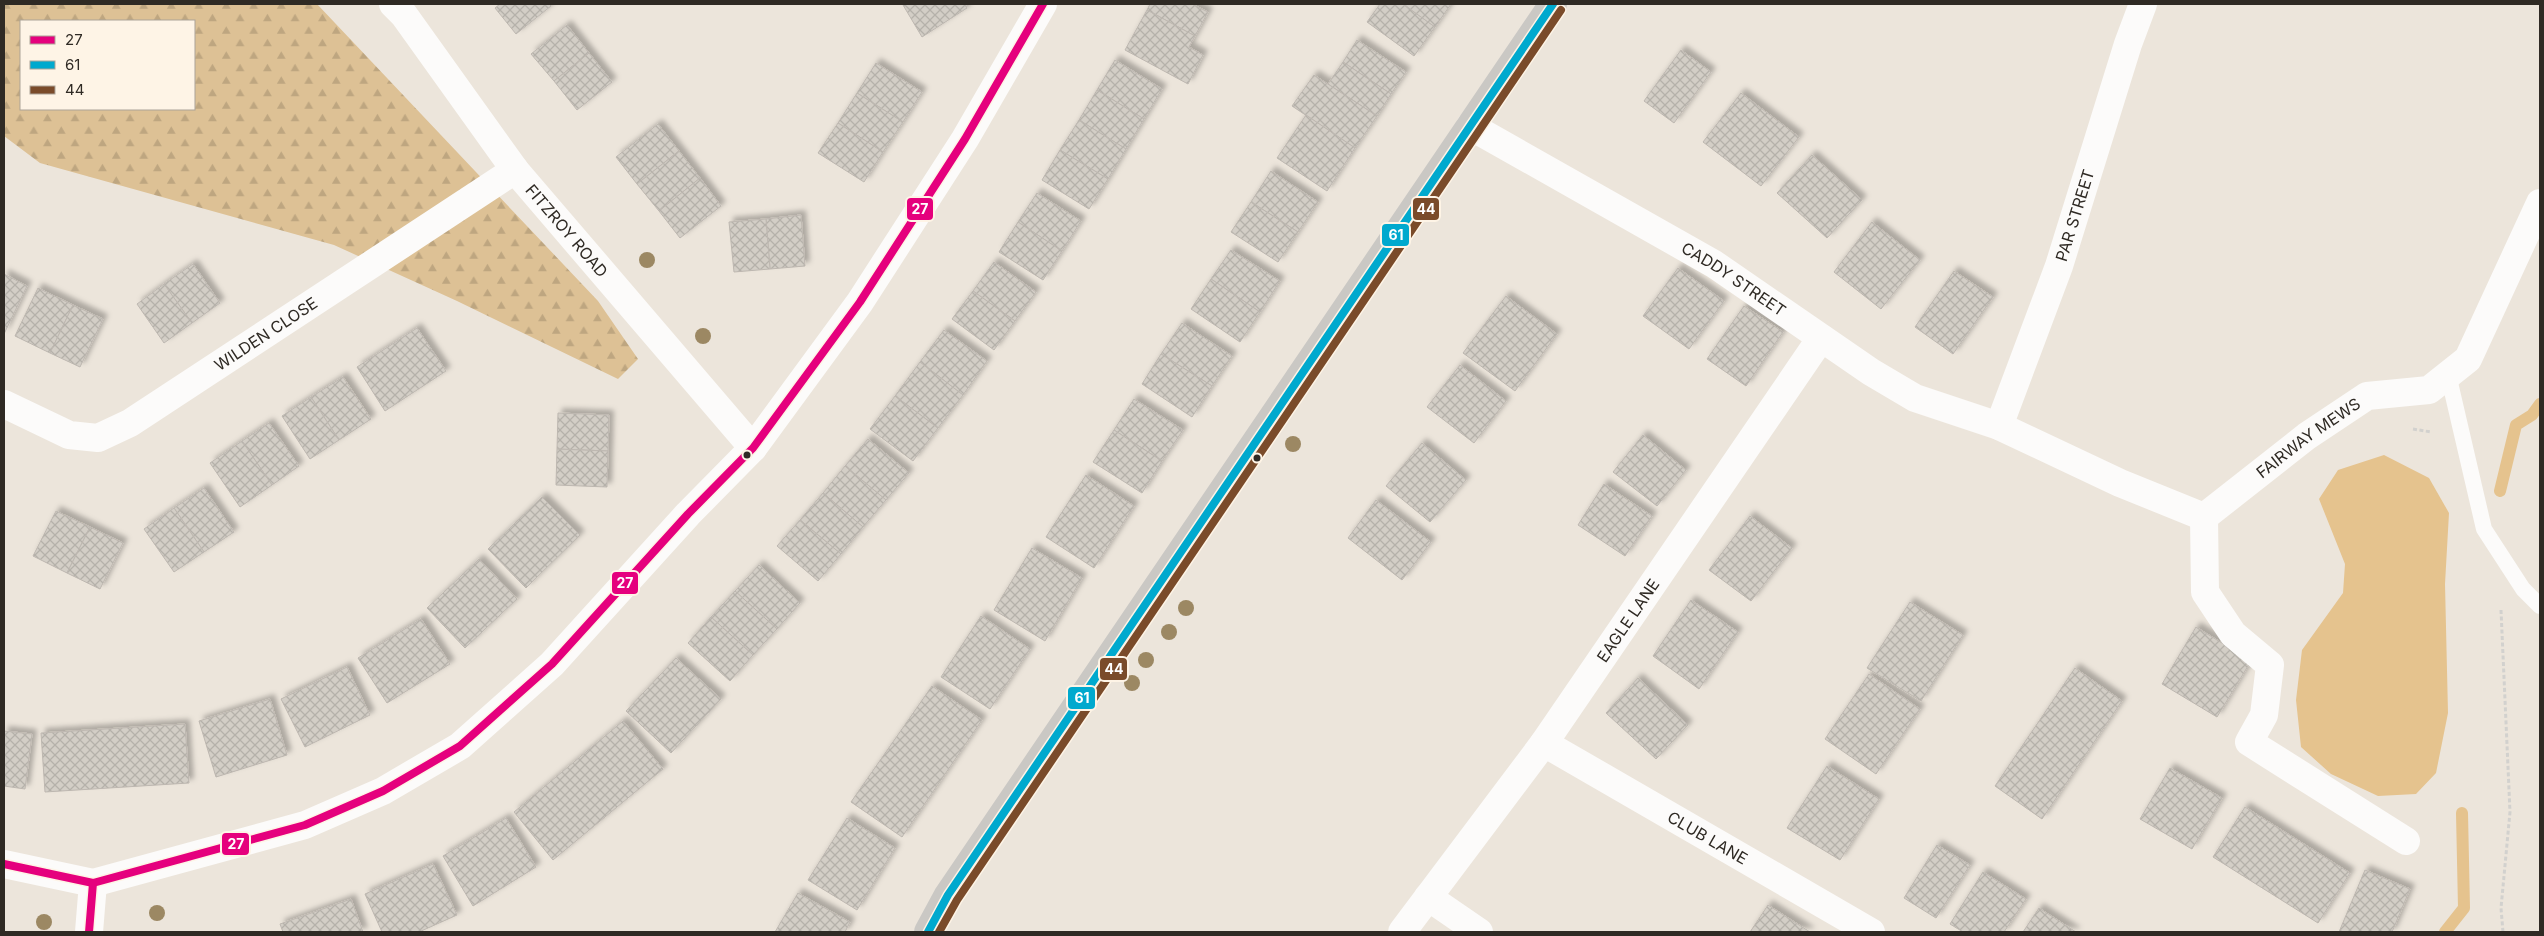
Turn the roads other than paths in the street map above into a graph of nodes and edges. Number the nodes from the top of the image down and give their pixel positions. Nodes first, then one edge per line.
1 (393, 4) edge
2 (1043, 4) edge
3 (1553, 4) edge
4 (2143, 4) edge
5 (1470, 126) junction
6 (515, 170) junction
7 (2540, 202) edge
8 (1821, 338) junction
9 (2448, 374) junction
10 (4, 404) edge
11 (1998, 426) junction
12 (754, 448) junction
13 (2204, 517) junction
14 (2540, 606) edge
15 (1544, 742) junction
16 (2406, 842) dead end
17 (4, 864) edge
18 (93, 883) junction
19 (1428, 897) junction
20 (89, 932) edge
21 (928, 932) edge
22 (1402, 932) edge
23 (1479, 932) edge
24 (1871, 932) edge

1 - 6 street, FITZROY ROAD
2 - 12 street
3 - 5 street
4 - 11 street, PAR STREET
5 - 8 street, CADDY STREET
5 - 21 street
6 - 10 street, WILDEN CLOSE
6 - 12 street, FITZROY ROAD
7 - 9 street, FAIRWAY MEWS
8 - 11 street, CADDY STREET
8 - 15 street, EAGLE LANE
9 - 13 street, FAIRWAY MEWS
9 - 14 lane
11 - 13 street
12 - 18 street
13 - 16 street
15 - 19 street, EAGLE LANE
15 - 24 street, CLUB LANE
17 - 18 street
18 - 20 street
19 - 22 street, EAGLE LANE
19 - 23 street

